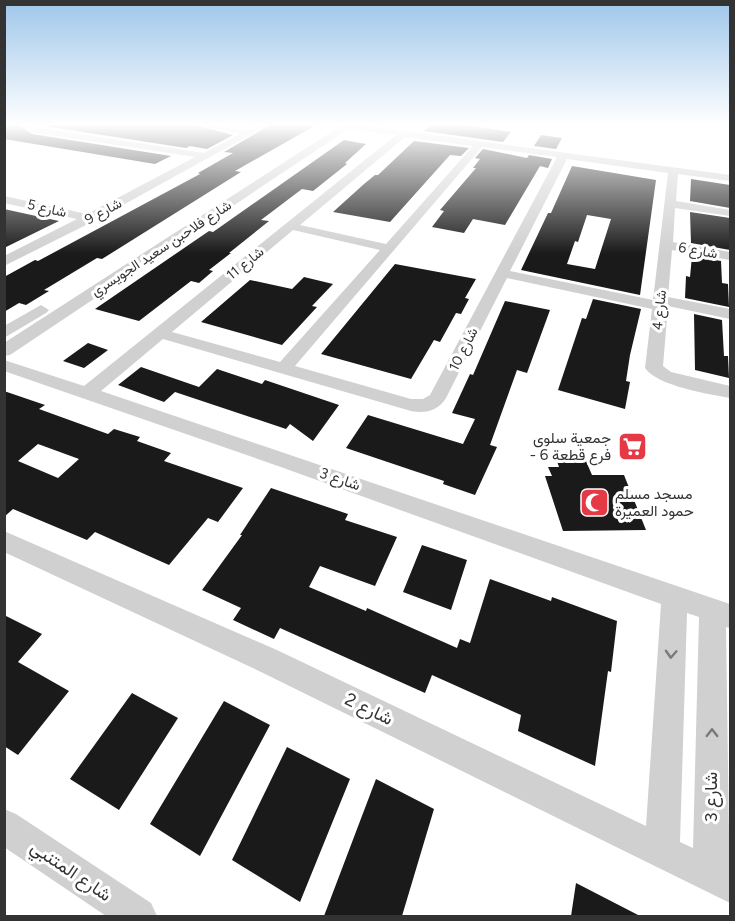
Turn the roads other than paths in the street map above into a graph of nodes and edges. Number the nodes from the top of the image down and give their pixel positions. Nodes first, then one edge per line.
1 (183, 168) edge
2 (273, 168) edge
3 (362, 168) edge
4 (457, 168) edge
5 (557, 168) edge
6 (657, 168) edge
7 (673, 170) junction
8 (730, 178) edge
9 (4, 199) edge
10 (670, 204) junction
11 (730, 213) edge
12 (302, 217) junction
13 (90, 218) junction
14 (345, 225) dead end
15 (290, 226) junction
16 (666, 245) junction
17 (388, 248) junction
18 (730, 256) edge
19 (4, 262) edge
20 (502, 273) junction
21 (660, 303) junction
22 (59, 305) junction
23 (730, 314) edge
24 (4, 333) edge
25 (159, 333) junction
26 (4, 351) edge
27 (4, 365) edge
28 (284, 368) junction
29 (730, 392) edge
30 (87, 393) junction
31 (4, 541) edge
32 (674, 596) junction
33 (721, 613) edge
34 (4, 826) edge
35 (662, 851) junction
36 (721, 880) edge
37 (138, 916) edge

1 - 13 street, شارع 9
2 - 22 street, شارع فلاحبن سعيد الجويسري
3 - 12 street, شارع 11
4 - 17 street
5 - 20 street, شارع 10
6 - 7 street
7 - 8 street
7 - 10 street, شارع 4
9 - 13 street, شارع 5
10 - 11 street
10 - 16 street, شارع 4
12 - 14 street
12 - 15 street, شارع 11
13 - 19 street, شارع 9
15 - 17 street
15 - 25 street, شارع 11
16 - 18 street, شارع 6
16 - 21 street, شارع 4
17 - 28 street
20 - 21 street
20 - 28 street, شارع 10
21 - 23 street
21 - 29 street, شارع 4
22 - 24 street, شارع فلاحبن سعيد الجويسري
22 - 26 street, شارع فلاحبن سعيد الجويسري
25 - 28 street, شارع 10
25 - 30 street, شارع 11
27 - 30 street, شارع 3
30 - 32 street, شارع 3
31 - 35 street, شارع 2
32 - 33 street, شارع 3
32 -> 35 street
36 -> 33 street, شارع 3
34 - 37 street, شارع المتنبي
35 - 36 street, شارع 2

